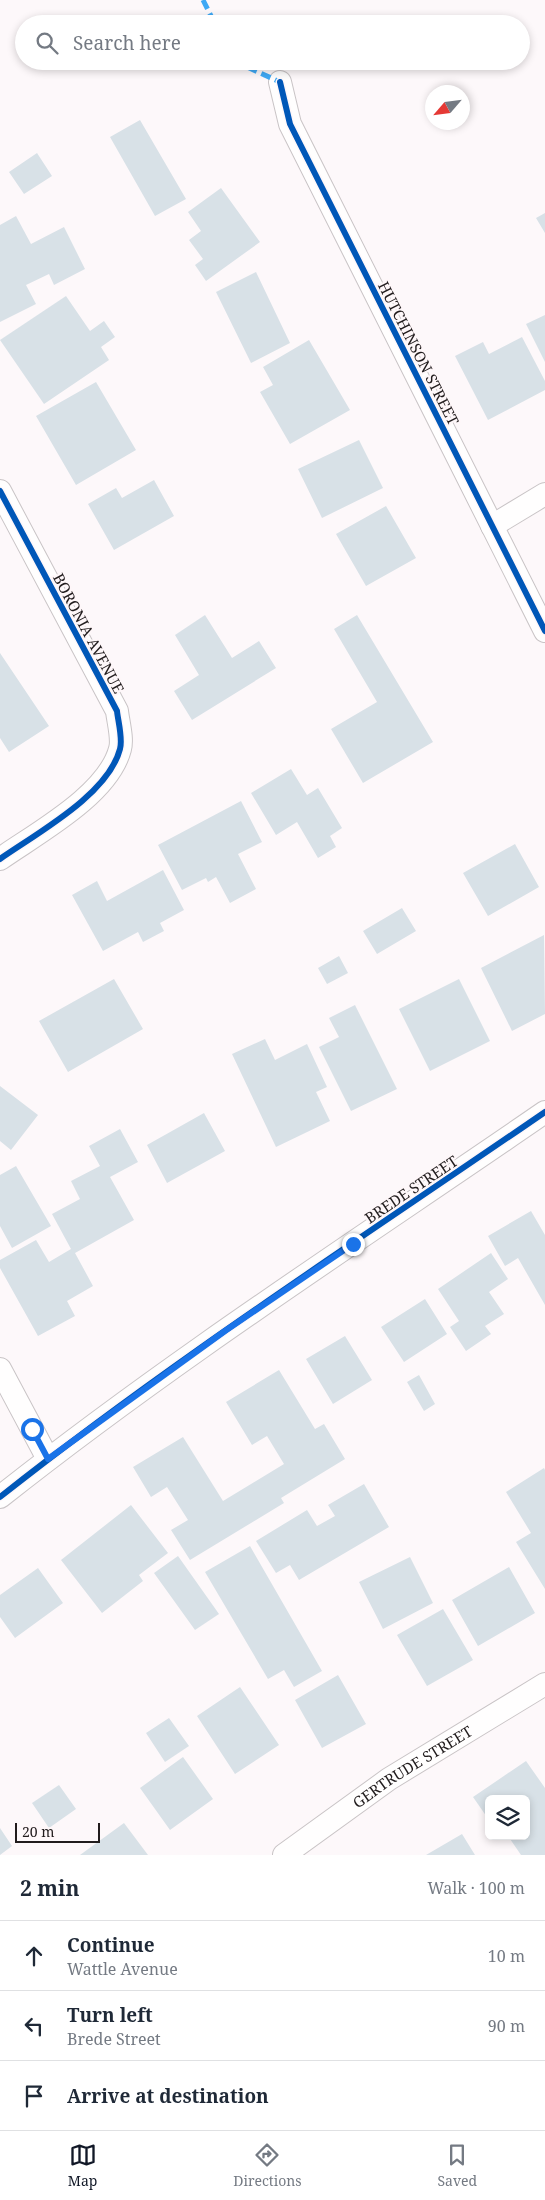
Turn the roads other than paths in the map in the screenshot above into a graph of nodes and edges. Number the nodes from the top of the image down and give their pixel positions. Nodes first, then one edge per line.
1 (280, 82) dead end
2 (0, 491) edge
3 (545, 494) edge
4 (492, 526) junction
5 (545, 631) edge
6 (0, 860) edge
7 (545, 1112) edge
8 (0, 1369) edge
9 (48, 1459) junction
10 (0, 1497) edge
11 (545, 1684) edge
12 (284, 1855) edge

1 - 4 street, HUTCHINSON STREET
2 - 6 street, BORONIA AVENUE
3 - 4 street
4 - 5 street, HUTCHINSON STREET
7 - 9 street, BREDE STREET
8 - 9 street
9 - 10 street, BREDE STREET
11 - 12 street, GERTRUDE STREET

